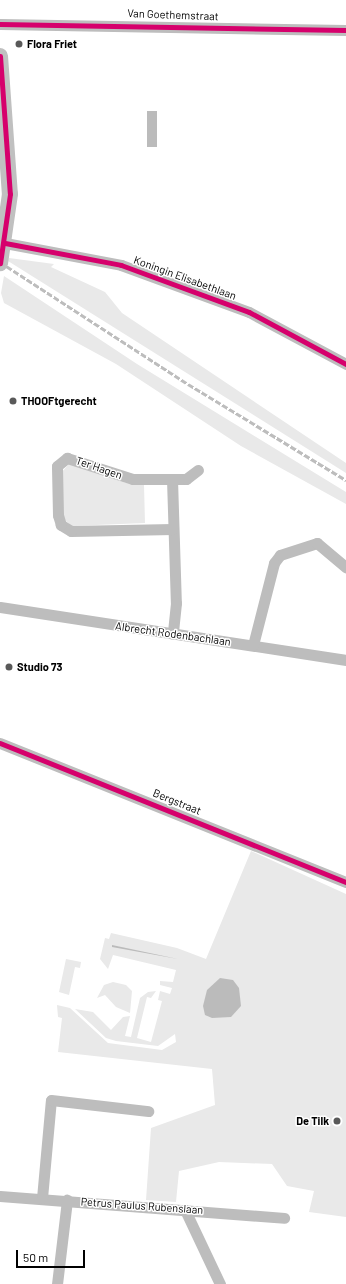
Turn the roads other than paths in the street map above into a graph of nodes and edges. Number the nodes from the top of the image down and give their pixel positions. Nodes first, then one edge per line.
1 (0, 24) edge
2 (346, 30) edge
3 (0, 56) edge
4 (5, 243) junction
5 (0, 264) edge
6 (346, 364) edge
7 (198, 470) dead end
8 (172, 479) junction
9 (173, 529) junction
10 (346, 567) edge
11 (0, 607) edge
12 (173, 634) junction
13 (253, 645) junction
14 (346, 660) edge
15 (0, 743) edge
16 (346, 882) edge
17 (148, 1111) dead end
18 (0, 1196) edge
19 (42, 1198) junction
20 (66, 1200) junction
21 (185, 1210) junction
22 (284, 1218) dead end
23 (57, 1284) edge
24 (220, 1284) edge

1 - 2 street, Van Goethemstraat
3 - 4 main road
4 - 5 main road
4 - 6 street, Koningin Elisabethlaan
7 - 8 street, Ter Hagen
8 - 9 street
8 - 9 street, Ter Hagen
9 - 12 street
10 - 13 street
11 - 12 street, Albrecht Rodenbachlaan
12 - 13 street, Albrecht Rodenbachlaan
13 - 14 street, Albrecht Rodenbachlaan
15 - 16 street, Bergstraat
17 - 19 street
18 - 19 street, Petrus Paulus Rubenslaan
19 - 20 street, Petrus Paulus Rubenslaan
20 - 21 street, Petrus Paulus Rubenslaan
20 - 23 street
21 - 22 street, Petrus Paulus Rubenslaan
21 - 24 street

